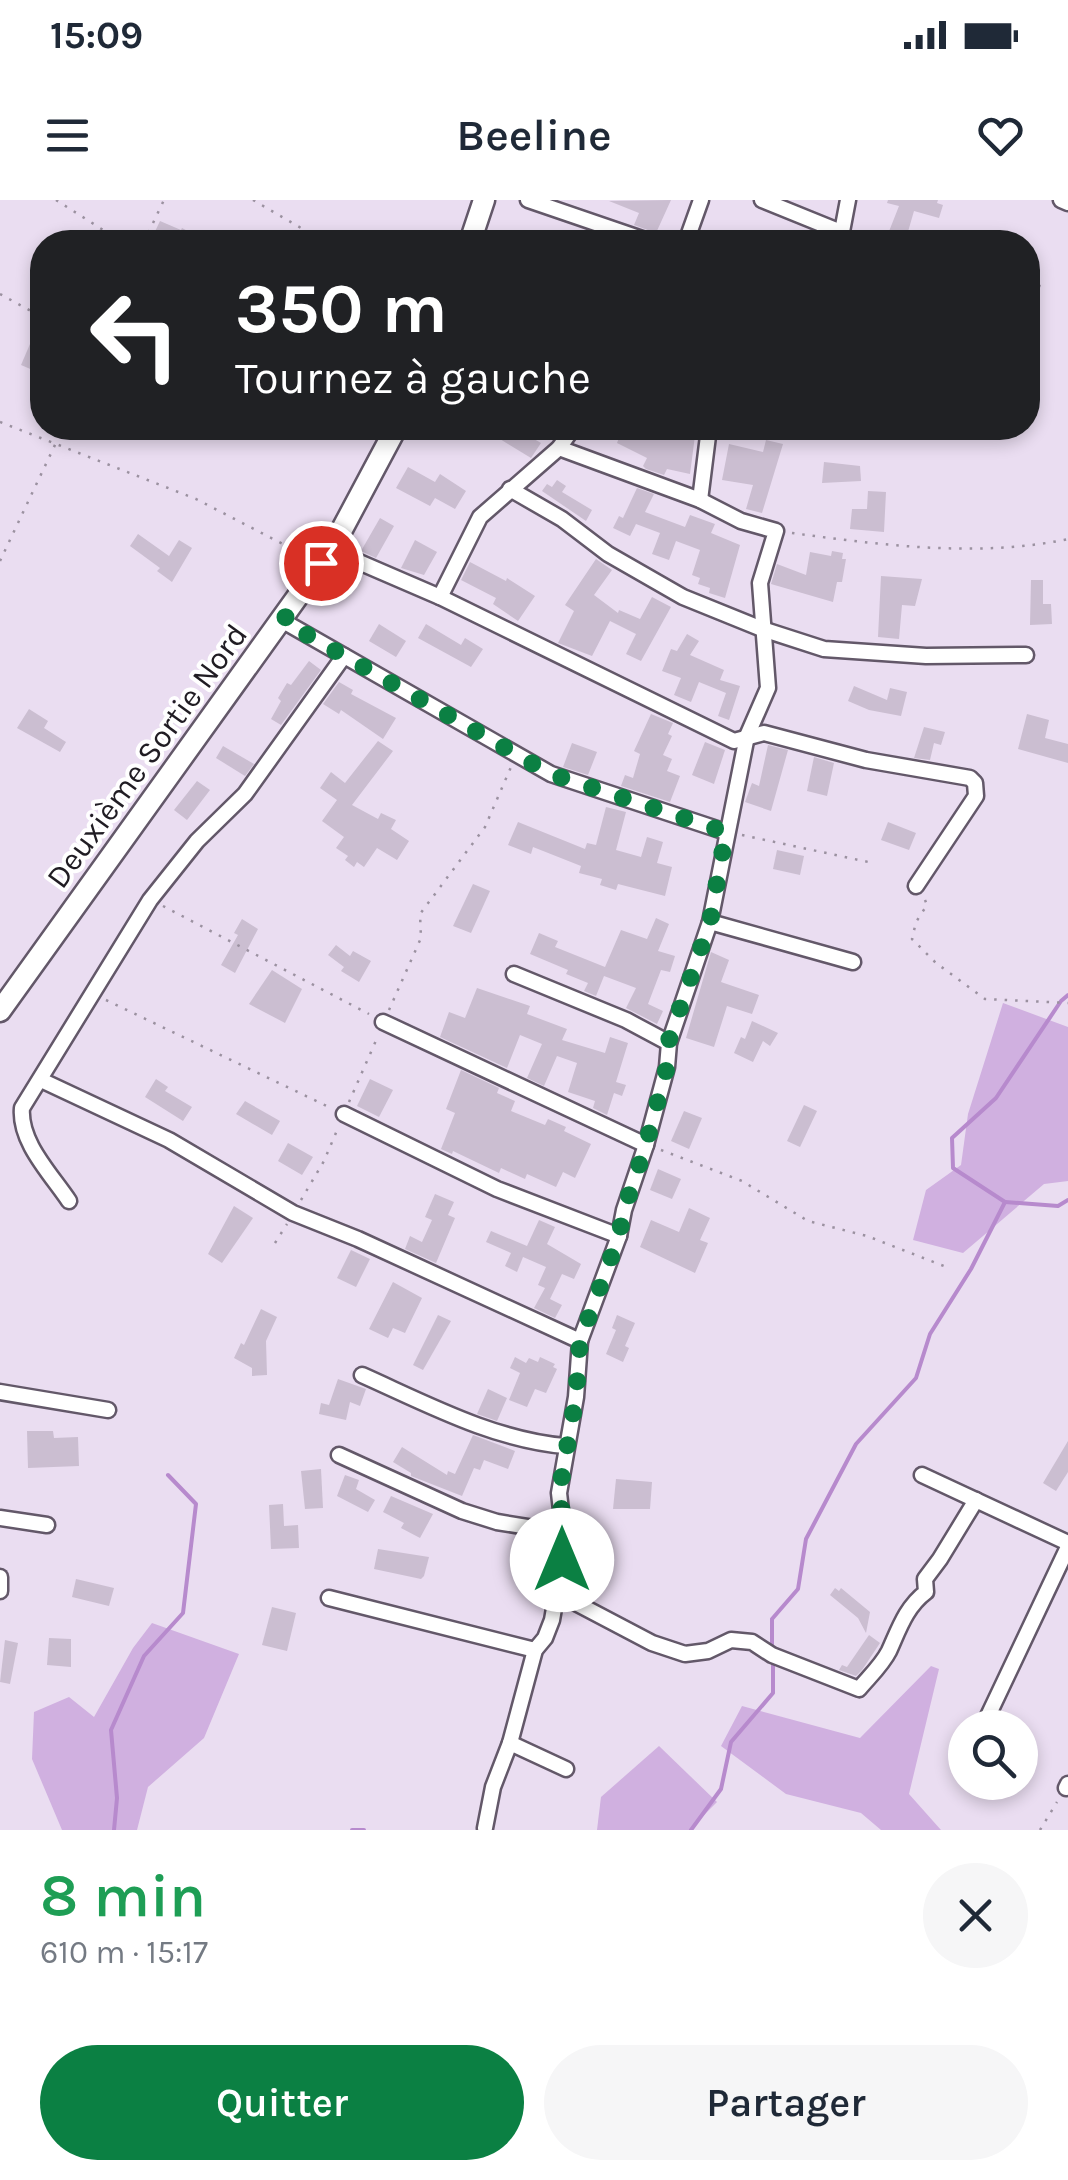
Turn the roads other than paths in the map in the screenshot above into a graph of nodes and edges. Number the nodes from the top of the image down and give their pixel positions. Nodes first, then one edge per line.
1 (484, 200) edge
2 (528, 200) edge
3 (701, 200) edge
4 (762, 200) edge
5 (848, 200) edge
6 (1060, 200) edge
7 (1068, 202) edge
8 (474, 230) edge
9 (616, 230) edge
10 (690, 230) edge
11 (825, 230) edge
12 (842, 230) edge
13 (389, 440) edge
14 (565, 440) edge
15 (707, 440) edge
16 (559, 448) junction
17 (510, 490) junction
18 (700, 500) junction
19 (326, 557) junction
20 (440, 597) junction
21 (283, 621) junction
22 (762, 629) junction
23 (1026, 655) dead end
24 (344, 656) junction
25 (746, 736) junction
26 (726, 832) junction
27 (916, 886) road end
28 (710, 922) junction
29 (853, 962) dead end
30 (514, 974) dead end
31 (0, 1011) edge
32 (383, 1022) road end
33 (668, 1043) junction
34 (41, 1080) junction
35 (344, 1114) road end
36 (646, 1145) junction
37 (69, 1201) dead end
38 (619, 1236) junction
39 (580, 1341) junction
40 (362, 1375) dead end
41 (0, 1392) edge
42 (108, 1410) dead end
43 (565, 1446) junction
44 (340, 1456) dead end
45 (922, 1475) dead end
46 (976, 1500) junction
47 (0, 1518) edge
48 (47, 1526) dead end
49 (565, 1533) junction
50 (1068, 1545) edge
51 (0, 1577) edge
52 (0, 1591) edge
53 (555, 1592) junction
54 (329, 1598) dead end
55 (535, 1650) junction
56 (991, 1710) edge
57 (510, 1743) junction
58 (566, 1769) dead end
59 (485, 1828) edge

1 - 8 main road
2 - 9 street
3 - 10 street
4 - 11 street
5 - 12 street
6 - 7 street
13 - 19 main road, Deuxième Sortie Nord
14 - 16 street
15 - 18 street
16 - 17 street
16 - 18 street
17 - 20 street
17 - 22 street
18 - 22 street
19 - 20 street
19 - 21 main road, Deuxième Sortie Nord
20 - 25 street
21 - 24 street
21 - 31 main road, Deuxième Sortie Nord
22 - 23 street
22 - 25 street
24 - 26 street
24 - 34 street
25 - 26 street
25 - 27 street
26 - 28 street
28 - 29 street
28 - 33 street
30 - 33 street
32 - 36 street
33 - 36 street
34 - 37 street
34 - 39 street
35 - 38 street
36 - 38 street
38 - 39 street
39 - 43 street
40 - 43 street
41 - 42 street
43 - 49 street
44 - 49 street
45 - 46 street
46 - 50 street
46 - 53 street
47 - 48 street
49 - 53 street
50 - 56 street
51 - 52 street
53 - 55 street
54 - 55 street
55 - 57 street
57 - 58 street
57 - 59 street

